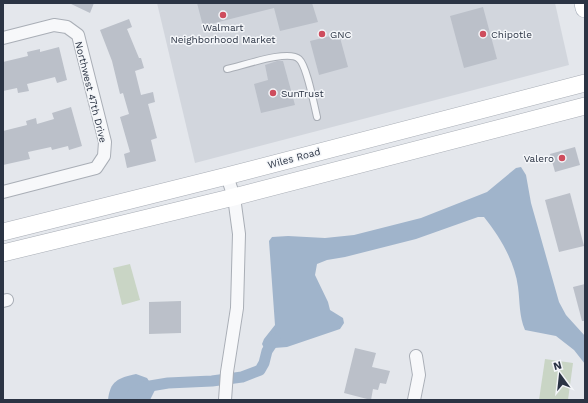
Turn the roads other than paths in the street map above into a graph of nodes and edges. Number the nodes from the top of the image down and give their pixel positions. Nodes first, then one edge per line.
1 (584, 3) edge
2 (585, 8) edge
3 (3, 38) edge
4 (227, 70) dead end
5 (585, 83) edge
6 (585, 106) edge
7 (317, 117) dead end
8 (227, 176) junction
9 (3, 192) edge
10 (234, 196) junction
11 (3, 232) edge
12 (3, 253) edge
13 (416, 356) dead end
14 (225, 396) edge
15 (414, 400) edge

1 - 2 main road
3 - 9 street, Northwest 47th Drive
4 - 7 lane
5 - 8 main road, Wiles Road
6 - 10 main road
8 - 10 street
8 - 11 main road, Wiles Road
10 - 12 main road
10 - 14 street
13 - 15 street

